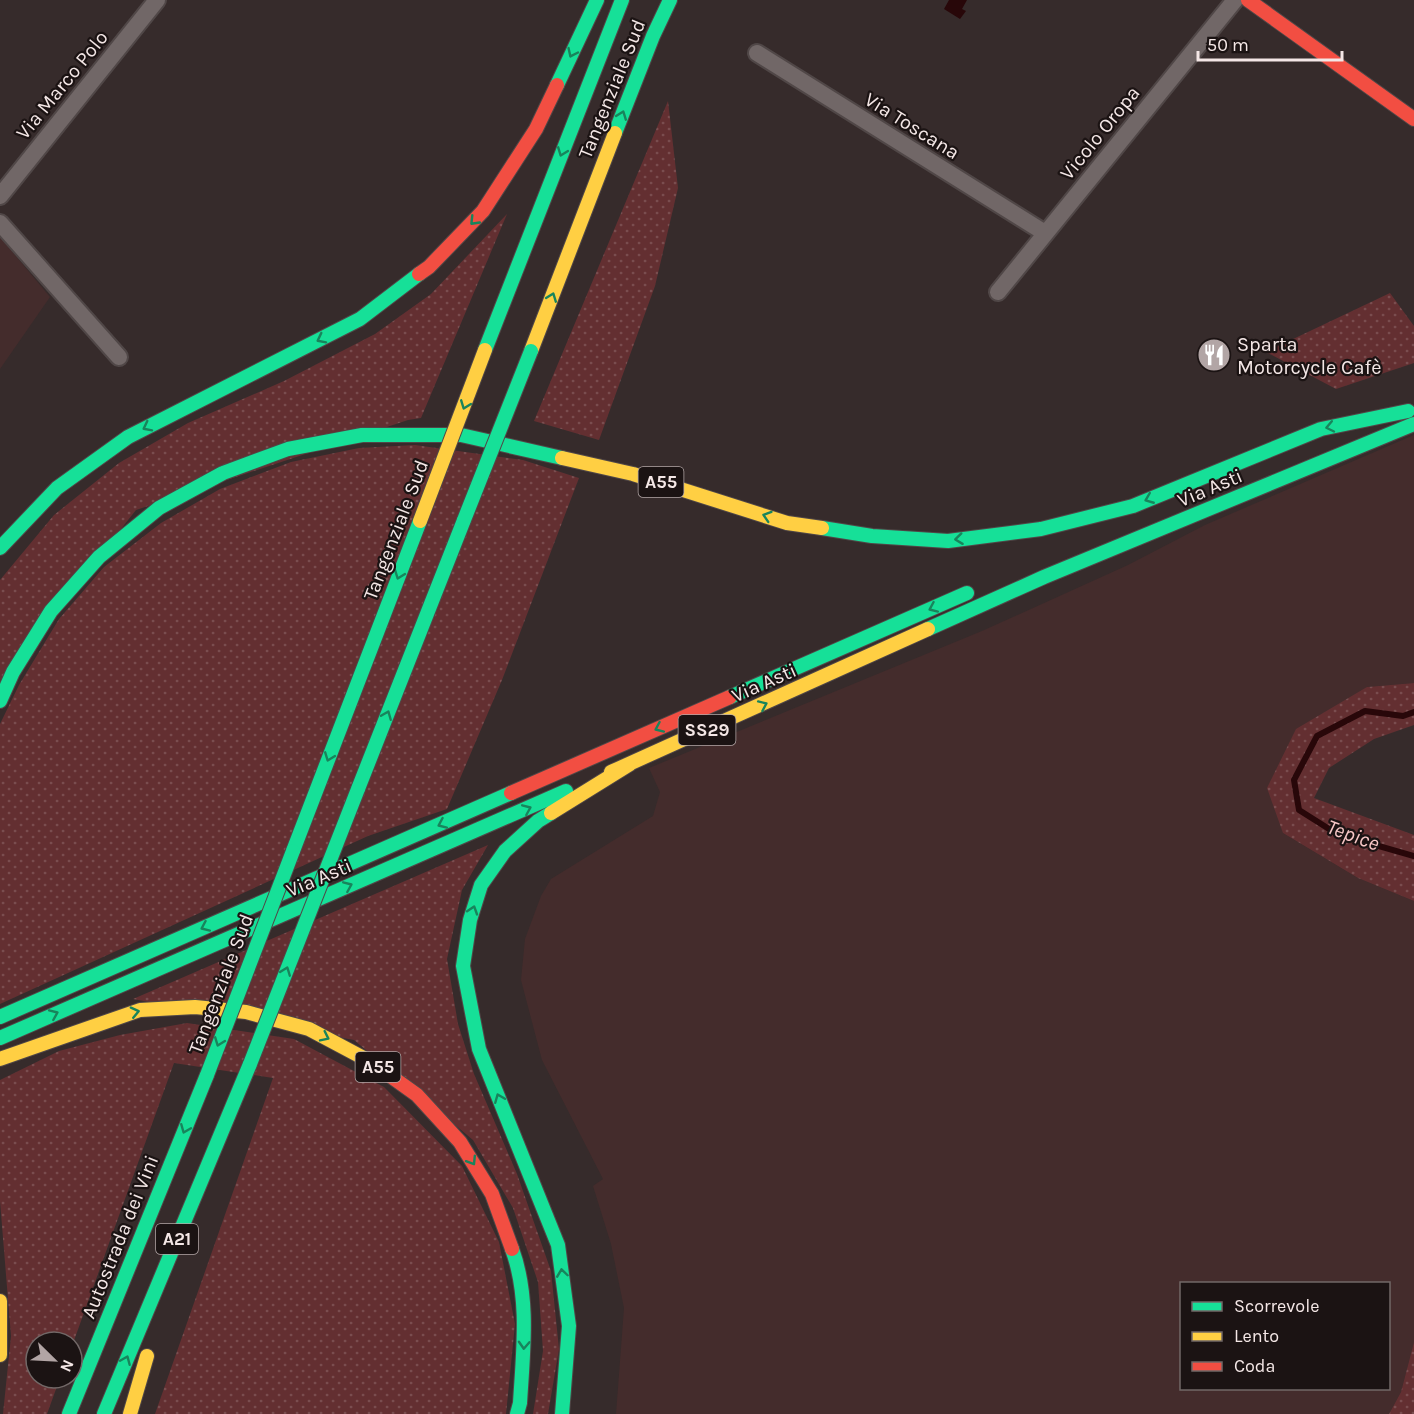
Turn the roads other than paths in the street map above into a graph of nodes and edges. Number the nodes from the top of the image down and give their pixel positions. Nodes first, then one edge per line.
1 (158, 0) edge
2 (597, 0) edge
3 (622, 0) edge
4 (670, 0) edge
5 (1234, 0) edge
6 (1248, 0) edge
7 (757, 53) dead end
8 (1414, 119) edge
9 (0, 196) edge
10 (0, 223) edge
11 (1045, 233) junction
12 (998, 292) dead end
13 (119, 357) dead end
14 (1411, 409) edge
15 (1414, 424) edge
16 (1333, 441) dead end
17 (0, 548) edge
18 (984, 586) dead end
19 (0, 701) edge
20 (630, 764) junction
21 (0, 1017) edge
22 (0, 1038) edge
23 (0, 1059) edge
24 (250, 1064) junction
25 (207, 1075) joint
26 (183, 1259) dead end
27 (0, 1301) edge
28 (150, 1349) dead end
29 (0, 1355) edge
30 (69, 1414) edge
31 (104, 1414) edge
32 (130, 1414) edge
33 (518, 1414) edge
34 (562, 1414) edge

1 - 9 street, Via Marco Polo
2 -> 17 main road
3 -> 25 main road, Tangenziale Sud, bridge
24 -> 4 main road, Tangenziale Sud, bridge
5 - 11 street, Vicolo Oropa
6 - 8 main road
7 - 11 street, Via Toscana
10 - 13 street
11 - 12 street, Vicolo Oropa
14 - 16 main road
14 -> 19 main road, A55
20 -> 15 main road, Via Asti / SS29
18 -> 21 main road, Via Asti / SS29
22 -> 20 main road, Via Asti / SS29
34 -> 20 main road
23 -> 33 main road, A55
24 - 26 main road
31 -> 24 main road, A21
25 -> 30 main road, Autostrada dei Vini
27 - 29 main road
28 - 32 main road

